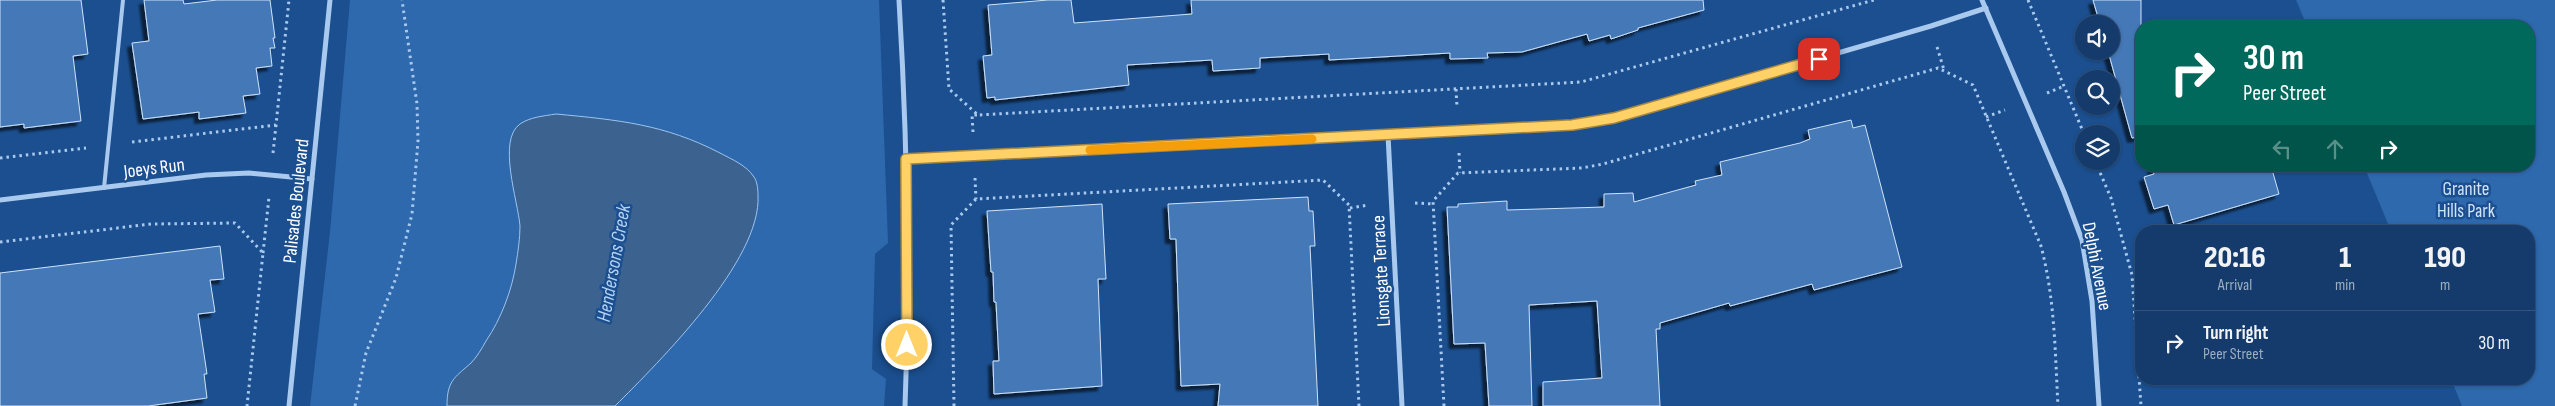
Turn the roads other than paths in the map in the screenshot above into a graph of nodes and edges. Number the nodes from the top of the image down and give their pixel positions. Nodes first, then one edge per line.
1 (123, 0) edge
2 (330, 0) edge
3 (899, 0) edge
4 (1982, 0) edge
5 (1986, 8) junction
6 (1388, 135) junction
7 (906, 159) junction
8 (312, 179) junction
9 (104, 188) junction
10 (0, 200) edge
11 (289, 406) edge
12 (905, 406) edge
13 (1402, 406) edge
14 (2099, 406) edge

1 - 9 lane
2 - 8 street, Palisades Boulevard
3 - 7 street
4 - 5 street, Delphi Avenue
5 - 6 street
5 - 14 street, Delphi Avenue
6 - 7 street
6 - 13 street, Lionsgate Terrace
7 - 12 street
8 - 9 street, Joeys Run
8 - 11 street, Palisades Boulevard
9 - 10 street, Joeys Run

